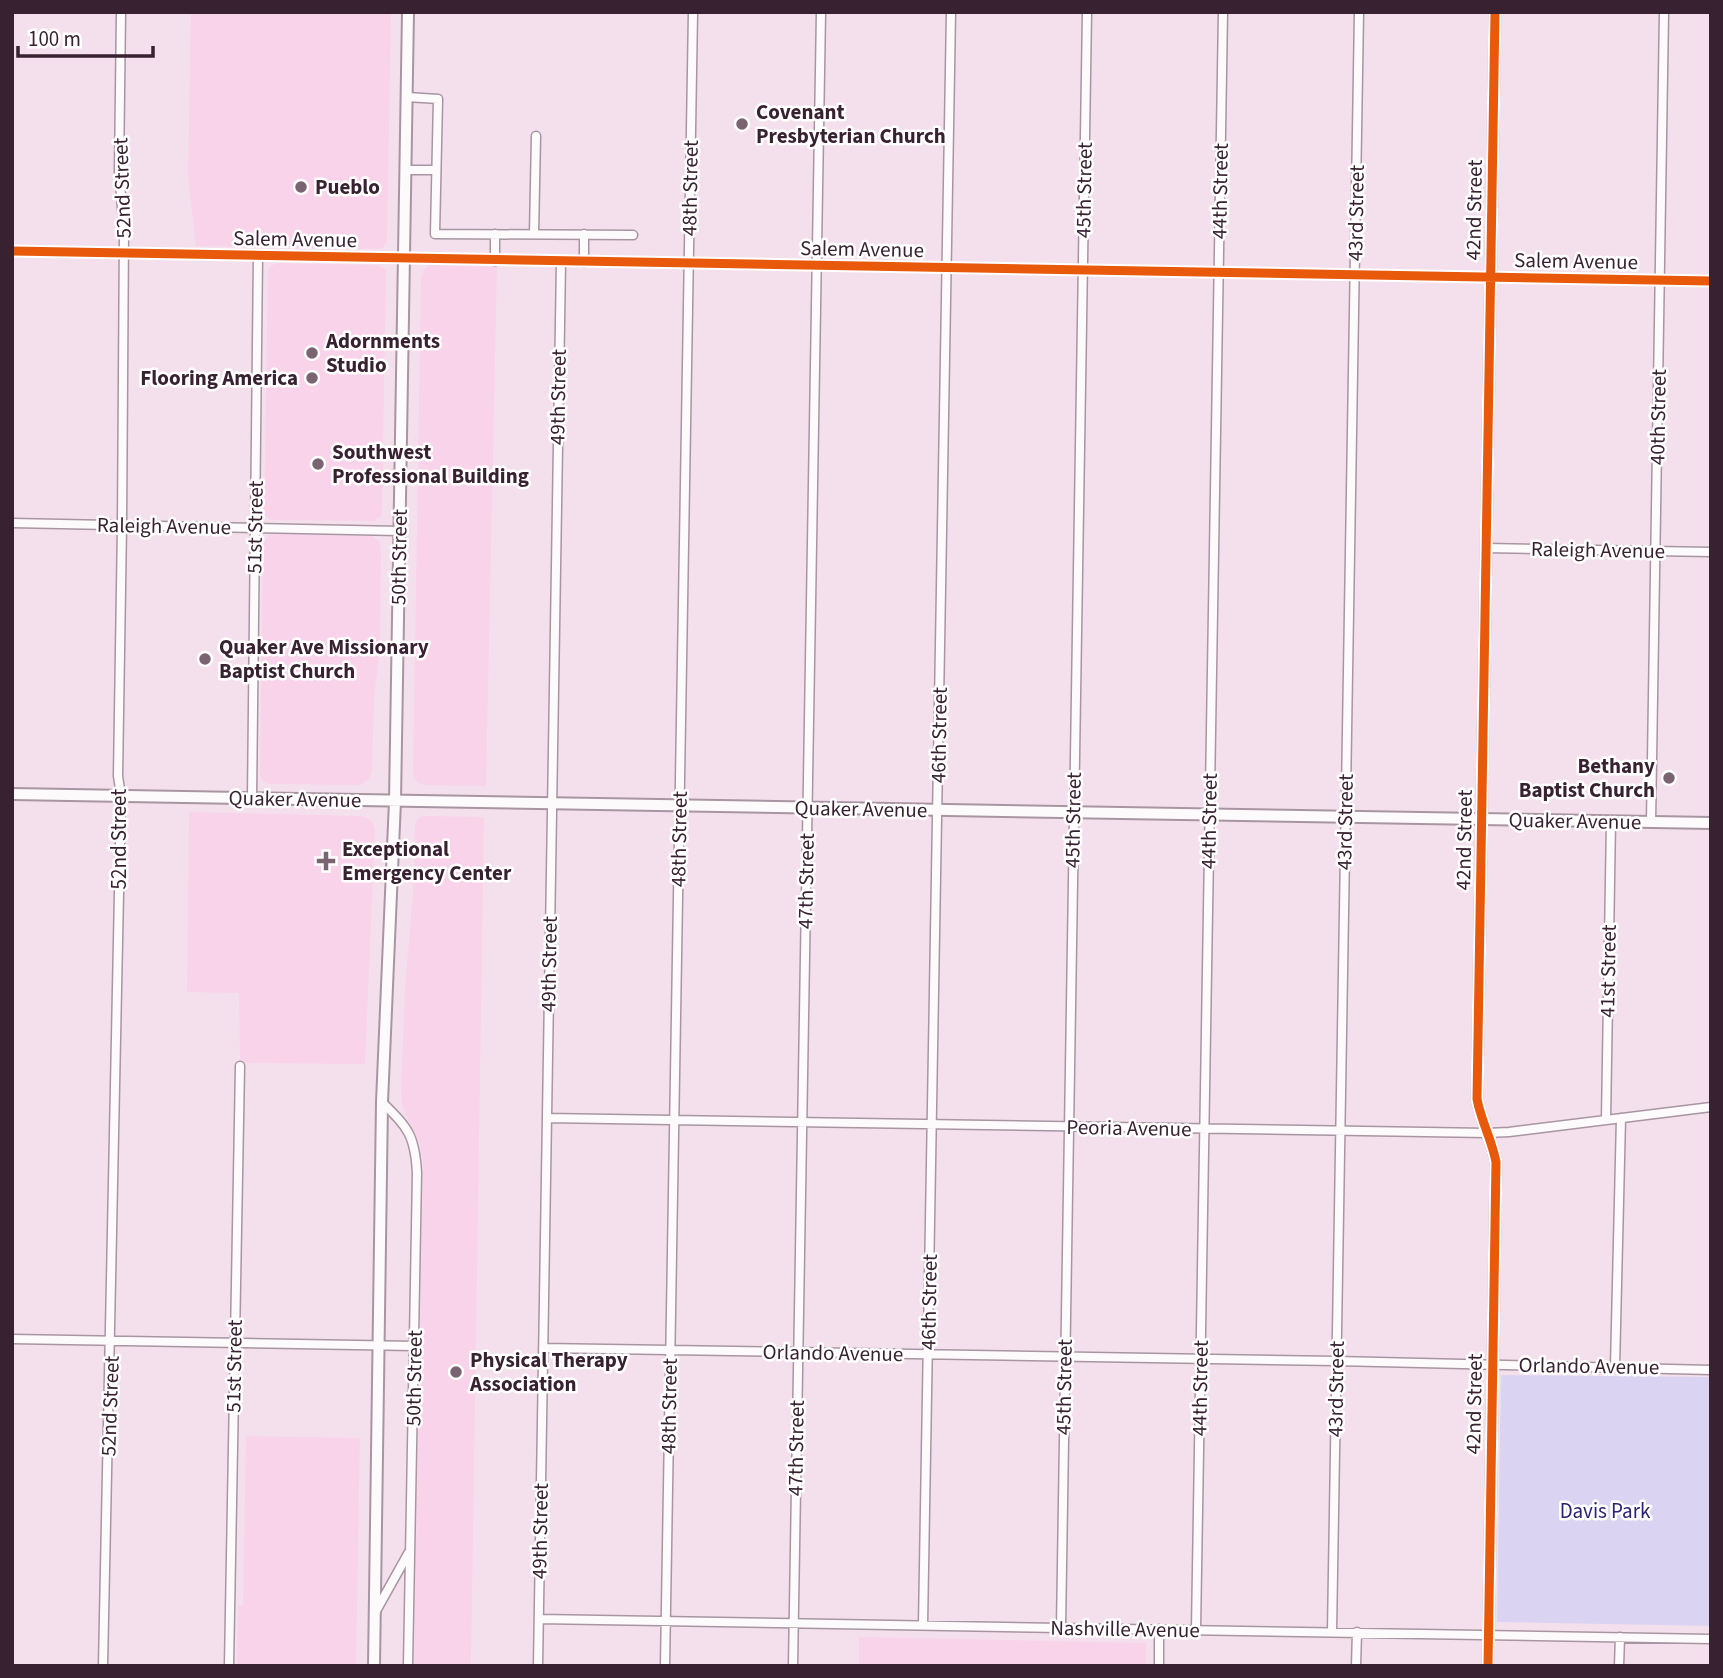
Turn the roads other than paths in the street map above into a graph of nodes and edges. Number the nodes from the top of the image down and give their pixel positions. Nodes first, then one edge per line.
1 (121, 12) edge
2 (408, 12) edge
3 (693, 12) edge
4 (821, 12) edge
5 (951, 12) edge
6 (1087, 12) edge
7 (1223, 12) edge
8 (1359, 12) edge
9 (1495, 12) edge
10 (1664, 12) edge
11 (407, 97) junction
12 (536, 136) dead end
13 (405, 170) junction
14 (435, 170) junction
15 (495, 234) junction
16 (534, 234) junction
17 (584, 234) junction
18 (633, 234) dead end
19 (12, 251) edge
20 (124, 253) junction
21 (258, 256) junction
22 (404, 259) junction
23 (495, 261) junction
24 (561, 262) junction
25 (584, 262) junction
26 (689, 264) junction
27 (816, 266) junction
28 (946, 267) junction
29 (1082, 270) junction
30 (1219, 272) junction
31 (1355, 274) junction
32 (1491, 277) junction
33 (1660, 280) junction
34 (1711, 281) edge
35 (12, 523) edge
36 (122, 525) junction
37 (254, 528) junction
38 (399, 531) junction
39 (1486, 548) junction
40 (1655, 551) junction
41 (1711, 552) edge
42 (12, 794) edge
43 (121, 796) junction
44 (252, 798) junction
45 (395, 802) junction
46 (552, 804) junction
47 (680, 806) junction
48 (807, 808) junction
49 (937, 810) junction
50 (1073, 813) junction
51 (1209, 815) junction
52 (1346, 817) junction
53 (1482, 819) junction
54 (1611, 821) junction
55 (1651, 822) junction
56 (1711, 823) edge
57 (240, 1066) dead end
58 (382, 1102) junction
59 (1711, 1107) edge
60 (547, 1118) junction
61 (1621, 1118) junction
62 (674, 1120) junction
63 (1606, 1120) junction
64 (802, 1122) junction
65 (932, 1124) junction
66 (1068, 1127) junction
67 (1204, 1129) junction
68 (1340, 1131) junction
69 (1487, 1133) junction
70 (12, 1339) edge
71 (112, 1340) junction
72 (234, 1343) junction
73 (379, 1345) junction
74 (414, 1346) junction
75 (543, 1348) junction
76 (670, 1350) junction
77 (798, 1352) junction
78 (928, 1354) junction
79 (1065, 1356) junction
80 (1200, 1359) junction
81 (1336, 1361) junction
82 (1493, 1364) junction
83 (1615, 1367) junction
84 (1711, 1370) edge
85 (411, 1548) junction
86 (375, 1614) junction
87 (538, 1619) junction
88 (666, 1621) junction
89 (793, 1623) junction
90 (923, 1625) junction
91 (1060, 1627) junction
92 (1159, 1629) junction
93 (1196, 1630) junction
94 (1332, 1632) junction
95 (1357, 1632) junction
96 (1489, 1635) junction
97 (1620, 1637) junction
98 (1711, 1639) edge
99 (103, 1666) edge
100 (229, 1666) edge
101 (374, 1666) edge
102 (408, 1666) edge
103 (538, 1666) edge
104 (665, 1666) edge
105 (793, 1666) edge
106 (1159, 1666) edge
107 (1356, 1666) edge
108 (1488, 1666) edge
109 (1619, 1666) edge

1 - 20 street, 52nd Street
2 - 11 main road, 50th Street
3 - 26 street, 48th Street
4 - 27 street, 47th Street
5 - 28 street, 46th Street
6 - 29 street, 45th Street
7 - 30 street, 44th Street
8 - 31 street, 43rd Street
9 - 32 street, 42nd Street
10 - 33 street, 40th Street
11 - 13 main road, 50th Street
11 - 14 street
12 - 16 street
13 - 14 street
13 - 22 main road, 50th Street
14 - 15 street
15 - 16 street
15 - 23 street
16 - 17 street
17 - 18 street
17 - 25 street
19 - 20 street, Salem Avenue
20 - 21 street, Salem Avenue
20 - 36 street, 52nd Street
21 - 22 street, Salem Avenue
21 - 37 street, 51st Street
22 - 23 street, Salem Avenue
22 - 38 main road, 50th Street
23 - 24 street, Salem Avenue
24 - 25 street, Salem Avenue
24 - 46 street, 49th Street
25 - 26 street, Salem Avenue
26 - 27 street, Salem Avenue
26 - 47 street, 48th Street
27 - 28 street, Salem Avenue
27 - 48 street, 47th Street
28 - 29 street, Salem Avenue
28 - 49 street, 46th Street
29 - 30 street, Salem Avenue
29 - 50 street, 45th Street
30 - 31 street, Salem Avenue
30 - 51 street, 44th Street
31 - 32 street, Salem Avenue
31 - 52 street, 43rd Street
32 - 33 street, Salem Avenue
32 - 39 street, 42nd Street
33 - 34 street, Salem Avenue
33 - 40 street, 40th Street
35 - 36 street, Raleigh Avenue
36 - 37 street, Raleigh Avenue
36 - 43 street, 52nd Street
37 - 38 street, Raleigh Avenue
37 - 44 street, 51st Street
38 - 45 main road, 50th Street
39 - 40 street, Raleigh Avenue
39 - 53 street, 42nd Street
40 - 41 street, Raleigh Avenue
40 - 55 street, 40th Street
42 - 43 main road, Quaker Avenue
43 - 44 main road, Quaker Avenue
43 - 71 street, 52nd Street
44 - 45 main road, Quaker Avenue
45 - 46 main road, Quaker Avenue
45 - 58 main road, 50th Street
46 - 47 main road, Quaker Avenue
46 - 60 street, 49th Street
47 - 48 main road, Quaker Avenue
47 - 62 street, 48th Street
48 - 49 main road, Quaker Avenue
48 - 64 street, 47th Street
49 - 50 main road, Quaker Avenue
49 - 65 street, 46th Street
50 - 51 main road, Quaker Avenue
50 - 66 street, 45th Street
51 - 52 main road, Quaker Avenue
51 - 67 street, 44th Street
52 - 53 main road, Quaker Avenue
52 - 68 street, 43rd Street
53 - 54 main road, Quaker Avenue
53 - 69 street, 42nd Street
54 - 55 main road, Quaker Avenue
54 - 63 street, 41st Street
55 - 56 main road, Quaker Avenue
57 - 72 street, 51st Street
58 - 73 main road, 50th Street
58 - 74 street, 50th Street
59 - 61 street, Peoria Avenue
60 - 62 street, Peoria Avenue
60 - 75 street, 49th Street
61 - 63 street, Peoria Avenue
61 - 83 street
62 - 64 street, Peoria Avenue
62 - 76 street, 48th Street
63 - 69 street, Peoria Avenue
64 - 65 street, Peoria Avenue
64 - 77 street, 47th Street
65 - 66 street, Peoria Avenue
65 - 78 street, 46th Street
66 - 67 street, Peoria Avenue
66 - 79 street, 45th Street
67 - 68 street, Peoria Avenue
67 - 80 street, 44th Street
68 - 69 street, Peoria Avenue
68 - 81 street, 43rd Street
69 - 82 street, 42nd Street
70 - 71 street
71 - 72 street
71 - 99 street, 52nd Street
72 - 73 street
72 - 100 street, 51st Street
73 - 74 street
73 - 86 main road, 50th Street
74 - 85 street, 50th Street
75 - 76 street, Orlando Avenue
75 - 87 street, 49th Street
76 - 77 street, Orlando Avenue
76 - 88 street, 48th Street
77 - 78 street, Orlando Avenue
77 - 89 street, 47th Street
78 - 79 street, Orlando Avenue
78 - 90 street, 46th Street
79 - 80 street, Orlando Avenue
79 - 91 street, 45th Street
80 - 81 street, Orlando Avenue
80 - 93 street, 44th Street
81 - 82 street, Orlando Avenue
81 - 94 street, 43rd Street
82 - 83 street, Orlando Avenue
82 - 96 street, 42nd Street
83 - 84 street, Orlando Avenue
85 - 86 street
85 - 102 street, 50th Street
86 - 101 main road, 50th Street
87 - 88 street, Nashville Avenue
87 - 103 street, 49th Street
88 - 89 street, Nashville Avenue
88 - 104 street, 48th Street
89 - 90 street, Nashville Avenue
89 - 105 street, 47th Street
90 - 91 street, Nashville Avenue
91 - 92 street, Nashville Avenue
92 - 93 street, Nashville Avenue
92 - 106 street
93 - 94 street, Nashville Avenue
94 - 95 street, Nashville Avenue
95 - 96 street, Nashville Avenue
95 - 107 street
96 - 97 street, Nashville Avenue
96 - 108 street, 42nd Street
97 - 98 street, Nashville Avenue
97 - 109 street

